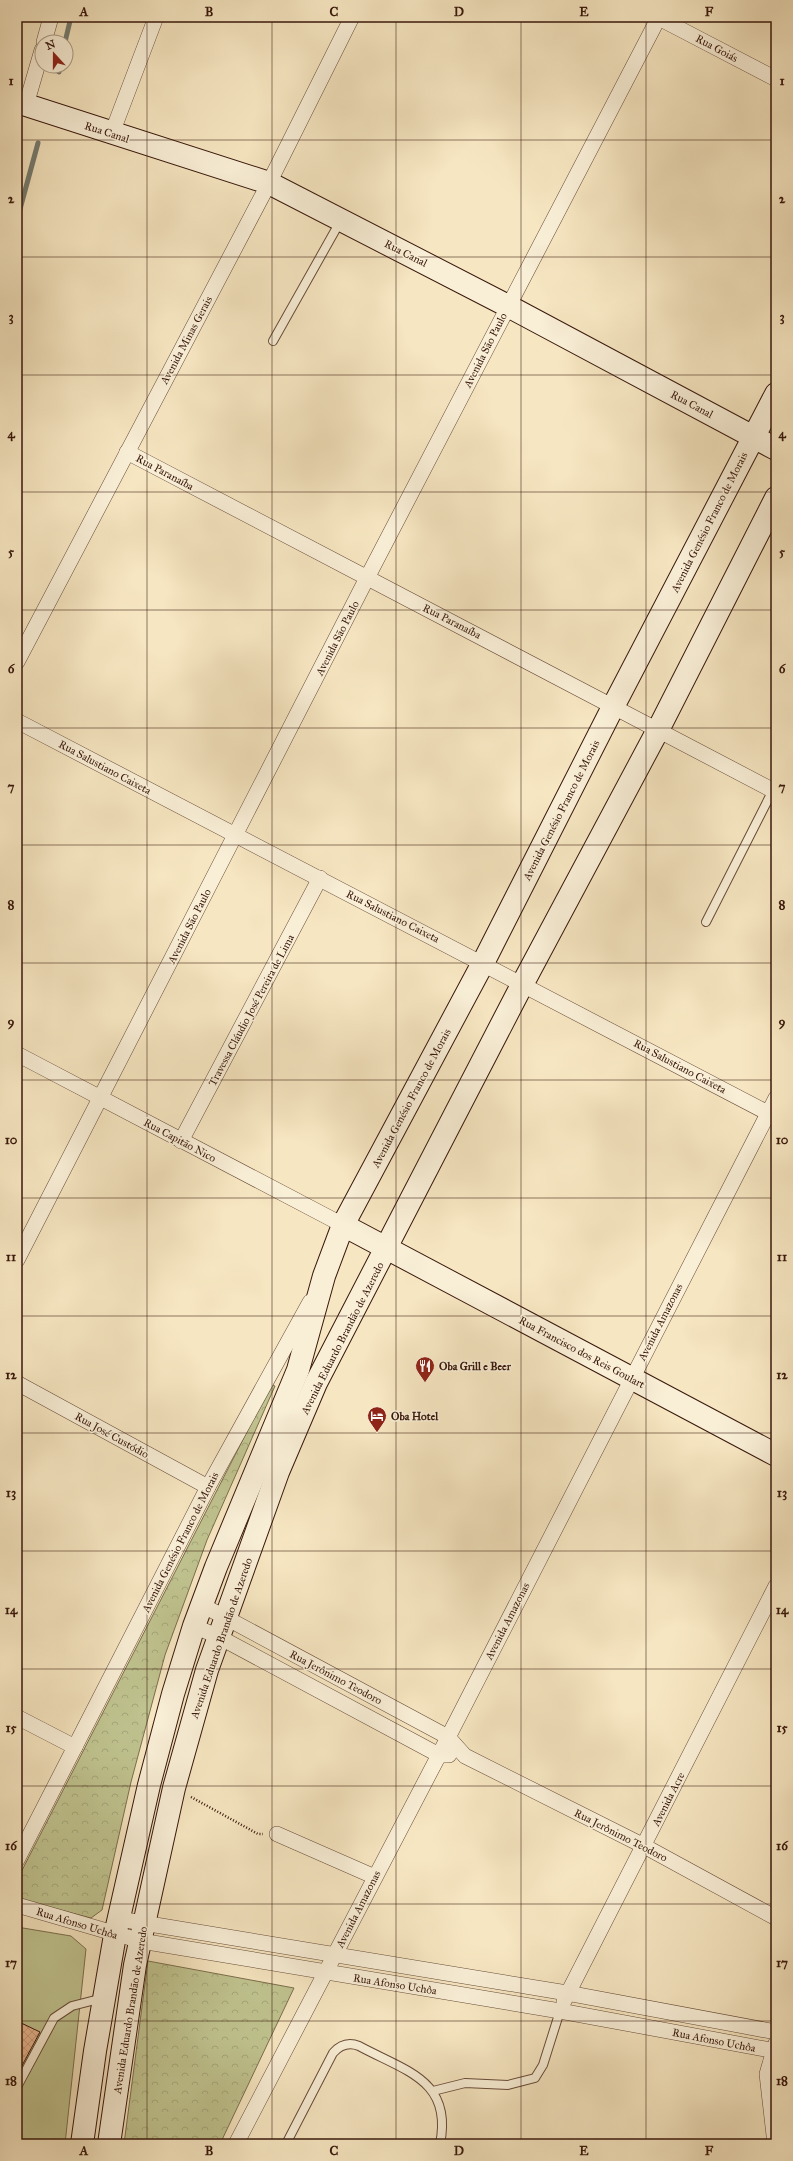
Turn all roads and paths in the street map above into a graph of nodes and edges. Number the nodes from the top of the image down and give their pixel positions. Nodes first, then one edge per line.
1 (51, 17) edge
2 (156, 17) edge
3 (352, 17) edge
4 (659, 17) edge
5 (46, 34) edge
6 (34, 71) edge
7 (776, 79) edge
8 (22, 103) edge
9 (112, 133) junction
10 (269, 183) junction
11 (342, 220) junction
12 (508, 306) junction
13 (273, 341) dead end
14 (776, 394) edge
15 (754, 437) junction
16 (776, 449) edge
17 (127, 452) junction
18 (776, 498) edge
19 (367, 578) junction
20 (17, 662) edge
21 (614, 705) junction
22 (17, 721) edge
23 (658, 730) junction
24 (775, 791) edge
25 (236, 835) junction
26 (320, 878) junction
27 (706, 922) dead end
28 (483, 963) junction
29 (523, 983) junction
30 (17, 1054) edge
31 (101, 1097) junction
32 (776, 1098) edge
33 (768, 1113) junction
34 (181, 1141) junction
35 (343, 1225) junction
36 (387, 1249) junction
37 (17, 1260) edge
38 (324, 1276) junction
39 (631, 1378) junction
40 (17, 1382) edge
41 (776, 1455) edge
42 (208, 1487) junction
43 (776, 1586) edge
44 (202, 1605) junction
45 (194, 1626) junction
46 (223, 1627) junction
47 (17, 1717) edge
48 (448, 1737) junction
49 (75, 1747) junction
50 (439, 1755) junction
51 (465, 1756) junction
52 (174, 1788) junction
53 (277, 1834) joint
54 (644, 1846) junction
55 (17, 1860) edge
56 (375, 1877) junction
57 (17, 1905) edge
58 (776, 1918) edge
59 (117, 1927) junction
60 (143, 1932) junction
61 (335, 1955) junction
62 (326, 1972) junction
63 (568, 1993) junction
64 (104, 1998) junction
65 (560, 2011) junction
66 (776, 2032) edge
67 (775, 2048) edge
68 (17, 2087) edge
69 (433, 2091) junction
70 (82, 2144) edge
71 (109, 2144) edge
72 (236, 2144) edge
73 (286, 2144) edge
74 (440, 2144) edge
75 (775, 2144) edge

1 - 5 street
2 - 9 street
3 - 10 street, Avenida Minas Gerais
4 - 7 street, Rua Goiás
4 - 12 street, Avenida São Paulo
6 - 8 street
8 - 9 main road, Rua Canal
9 - 10 main road, Rua Canal
10 - 11 main road, Rua Canal
10 - 17 street, Avenida Minas Gerais
11 - 12 main road, Rua Canal
11 - 13 lane
12 - 15 main road, Rua Canal
12 - 19 street, Avenida São Paulo
14 - 15 main road, Avenida Genésio Franco de Morais
15 - 16 main road, Rua Canal
15 - 21 main road, Avenida Genésio Franco de Morais
17 - 19 street, Rua Paranaíba
17 - 20 street, Avenida Minas Gerais
18 - 23 main road
19 - 21 street, Rua Paranaíba
19 - 25 street, Avenida São Paulo
21 - 23 street, Rua Paranaíba
21 - 28 main road, Avenida Genésio Franco de Morais
22 - 25 street, Rua Salustiano Caixeta
23 - 24 street, Rua Paranaíba
23 - 29 main road
24 - 27 lane
25 - 26 street, Rua Salustiano Caixeta
25 - 31 street, Avenida São Paulo
26 - 28 street, Rua Salustiano Caixeta
26 - 34 street, Travessa Cláudio José Pereira de Lima
28 - 29 street, Rua Salustiano Caixeta
28 - 35 main road, Avenida Genésio Franco de Morais
29 - 33 street, Rua Salustiano Caixeta
29 - 36 main road
30 - 31 street, Rua Capitão Nico
31 - 34 street, Rua Capitão Nico
31 - 37 street, Avenida São Paulo
32 - 33 street, Avenida Amazonas
33 - 39 street, Avenida Amazonas
34 - 35 street, Rua Capitão Nico
35 - 36 main road
35 - 38 main road, Avenida Genésio Franco de Morais
36 - 39 main road, Rua Francisco dos Reis Goulart
36 - 46 main road, Avenida Eduardo Brandão de Azeredo
38 - 42 street, Avenida Genésio Franco de Morais
38 - 44 main road, Avenida Eduardo Brandão de Azeredo
39 - 41 main road, Rua Francisco dos Reis Goulart
39 - 48 street, Avenida Amazonas
40 - 42 street, Rua José Custódio
42 - 49 street, Avenida Genésio Franco de Morais
43 - 54 street, Avenida Acre
44 - 45 main road, Avenida Eduardo Brandão de Azeredo
44 - 46 street, Rua Jerônimo Teodoro
45 - 46 street, Rua Jerônimo Teodoro
45 - 59 main road, Avenida Eduardo Brandão de Azeredo
46 - 48 street, Rua Jerônimo Teodoro
46 - 50 street, Rua Jerônimo Teodoro
46 - 52 main road, Avenida Eduardo Brandão de Azeredo
47 - 49 street
48 - 50 street, Avenida Amazonas
48 - 51 street, Rua Jerônimo Teodoro
49 - 55 street, Avenida Genésio Franco de Morais
50 - 51 street, Rua Jerônimo Teodoro
50 - 56 street, Avenida Amazonas
51 - 54 street, Rua Jerônimo Teodoro
52 - 53 path
52 - 60 main road, Avenida Eduardo Brandão de Azeredo
53 - 56 street
54 - 58 street, Rua Jerônimo Teodoro
54 - 63 street, Avenida Acre
56 - 61 street, Avenida Amazonas
57 - 59 street, Rua Afonso Uchôa
59 - 60 street, Rua Afonso Uchôa
59 - 64 main road, Avenida Eduardo Brandão de Azeredo
60 - 61 street, Rua Afonso Uchôa
60 - 62 street, Rua Afonso Uchôa
60 - 71 main road, Avenida Eduardo Brandão de Azeredo
61 - 62 street, Avenida Amazonas
61 - 63 street, Rua Afonso Uchôa
62 - 65 street, Rua Afonso Uchôa
62 - 72 street, Avenida Amazonas
63 - 65 street, Avenida Acre
63 - 66 street, Rua Afonso Uchôa
64 - 68 lane
64 - 70 main road, Avenida Eduardo Brandão de Azeredo
65 - 67 street, Rua Afonso Uchôa
65 - 69 lane
67 - 75 street
69 - 73 lane
69 - 74 lane

